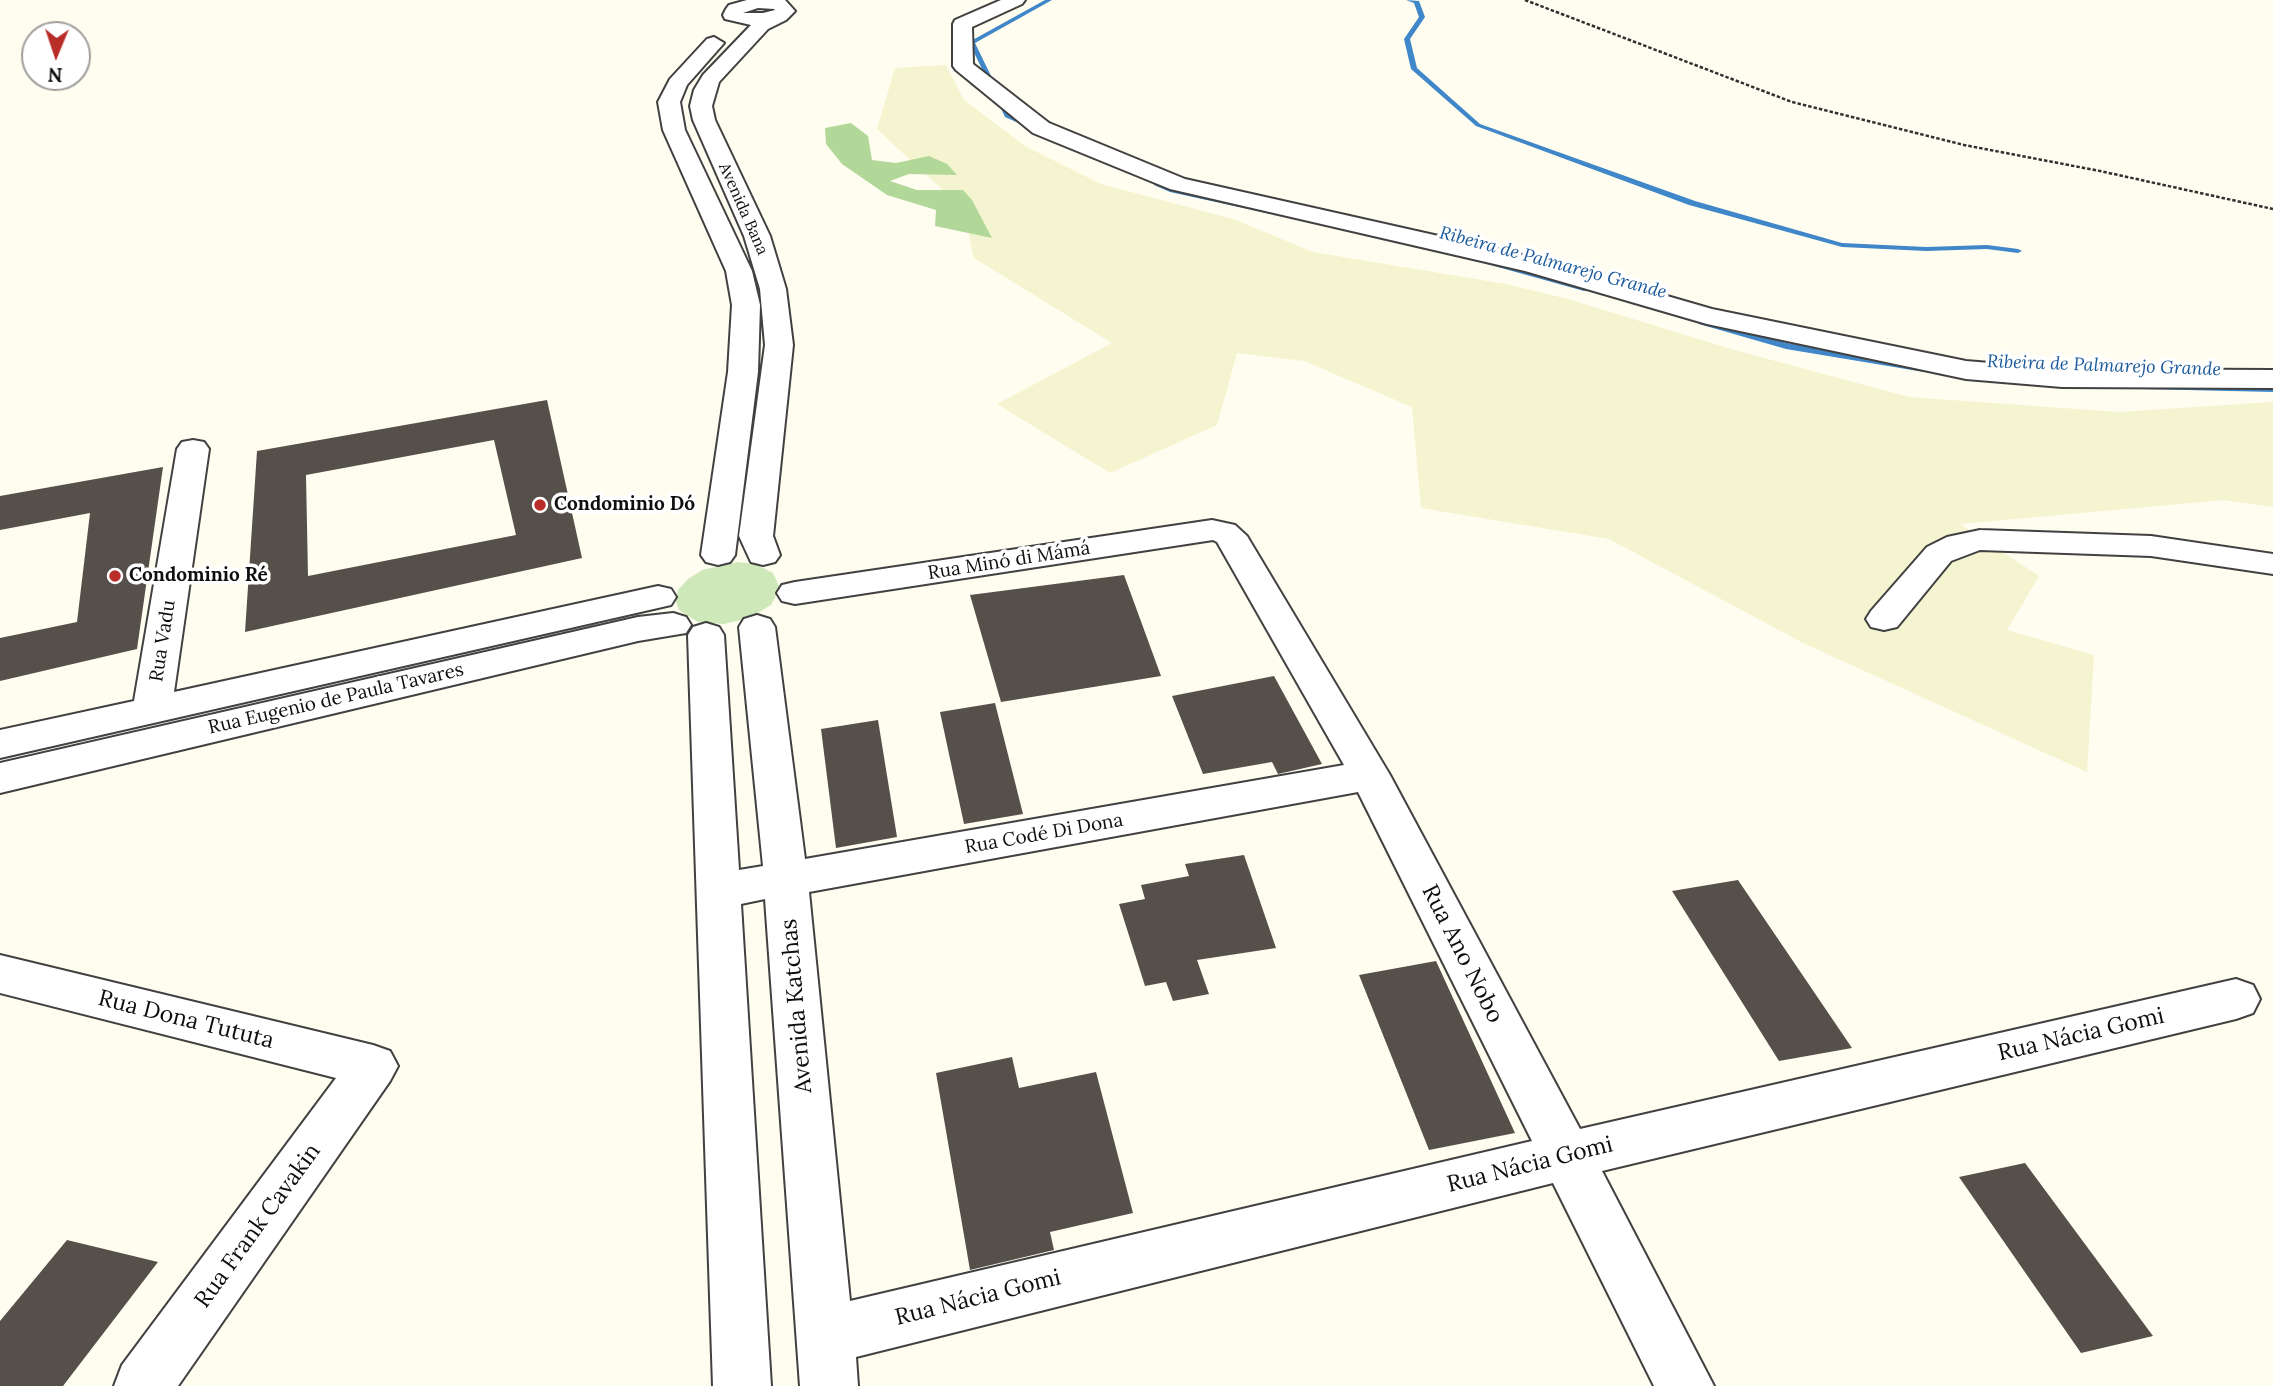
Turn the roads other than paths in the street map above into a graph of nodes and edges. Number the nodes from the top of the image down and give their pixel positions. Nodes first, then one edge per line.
1 (1016, 0) edge
2 (742, 7) edge
3 (2273, 379) edge
4 (193, 449) dead end
5 (1223, 532) joint
6 (718, 555) junction
7 (762, 555) junction
8 (2273, 564) edge
9 (795, 593) junction
10 (679, 600) junction
11 (1884, 618) dead end
12 (757, 627) junction
13 (152, 709) junction
14 (0, 744) edge
15 (1370, 775) junction
16 (0, 778) edge
17 (786, 880) junction
18 (718, 891) junction
19 (0, 974) edge
20 (2236, 999) dead end
21 (373, 1066) joint
22 (1566, 1156) junction
23 (824, 1336) junction
24 (142, 1386) edge
25 (742, 1386) edge
26 (829, 1386) edge
27 (1685, 1386) edge

1 - 3 street
2 - 6 street, Avenida Bana
2 - 7 street, Avenida Bana
4 - 13 street, Rua Vadu
5 - 9 street, Rua Minó di Mámá
5 - 15 street, Rua Ano Nobo
6 - 7 street
6 - 10 street
7 - 9 street
8 - 11 street
9 - 12 street
10 - 12 street
10 - 13 street, Rua Eugenio de Paula Tavares
10 - 16 street, Rua Eugenio de Paula Tavares
10 - 18 street
12 - 17 street, Avenida Katchas
13 - 14 street, Rua Eugenio de Paula Tavares
15 - 17 street, Rua Codé Di Dona
15 - 22 street, Rua Ano Nobo
17 - 18 street, Rua Codé Di Dona
17 - 23 street, Avenida Katchas
18 - 25 street
19 - 21 street, Rua Dona Tututa
20 - 22 street, Rua Nácia Gomi
21 - 24 street, Rua Frank Cavakin
22 - 23 street, Rua Nácia Gomi
22 - 27 street, Rua Ano Nobo
23 - 26 street, Avenida Katchas

